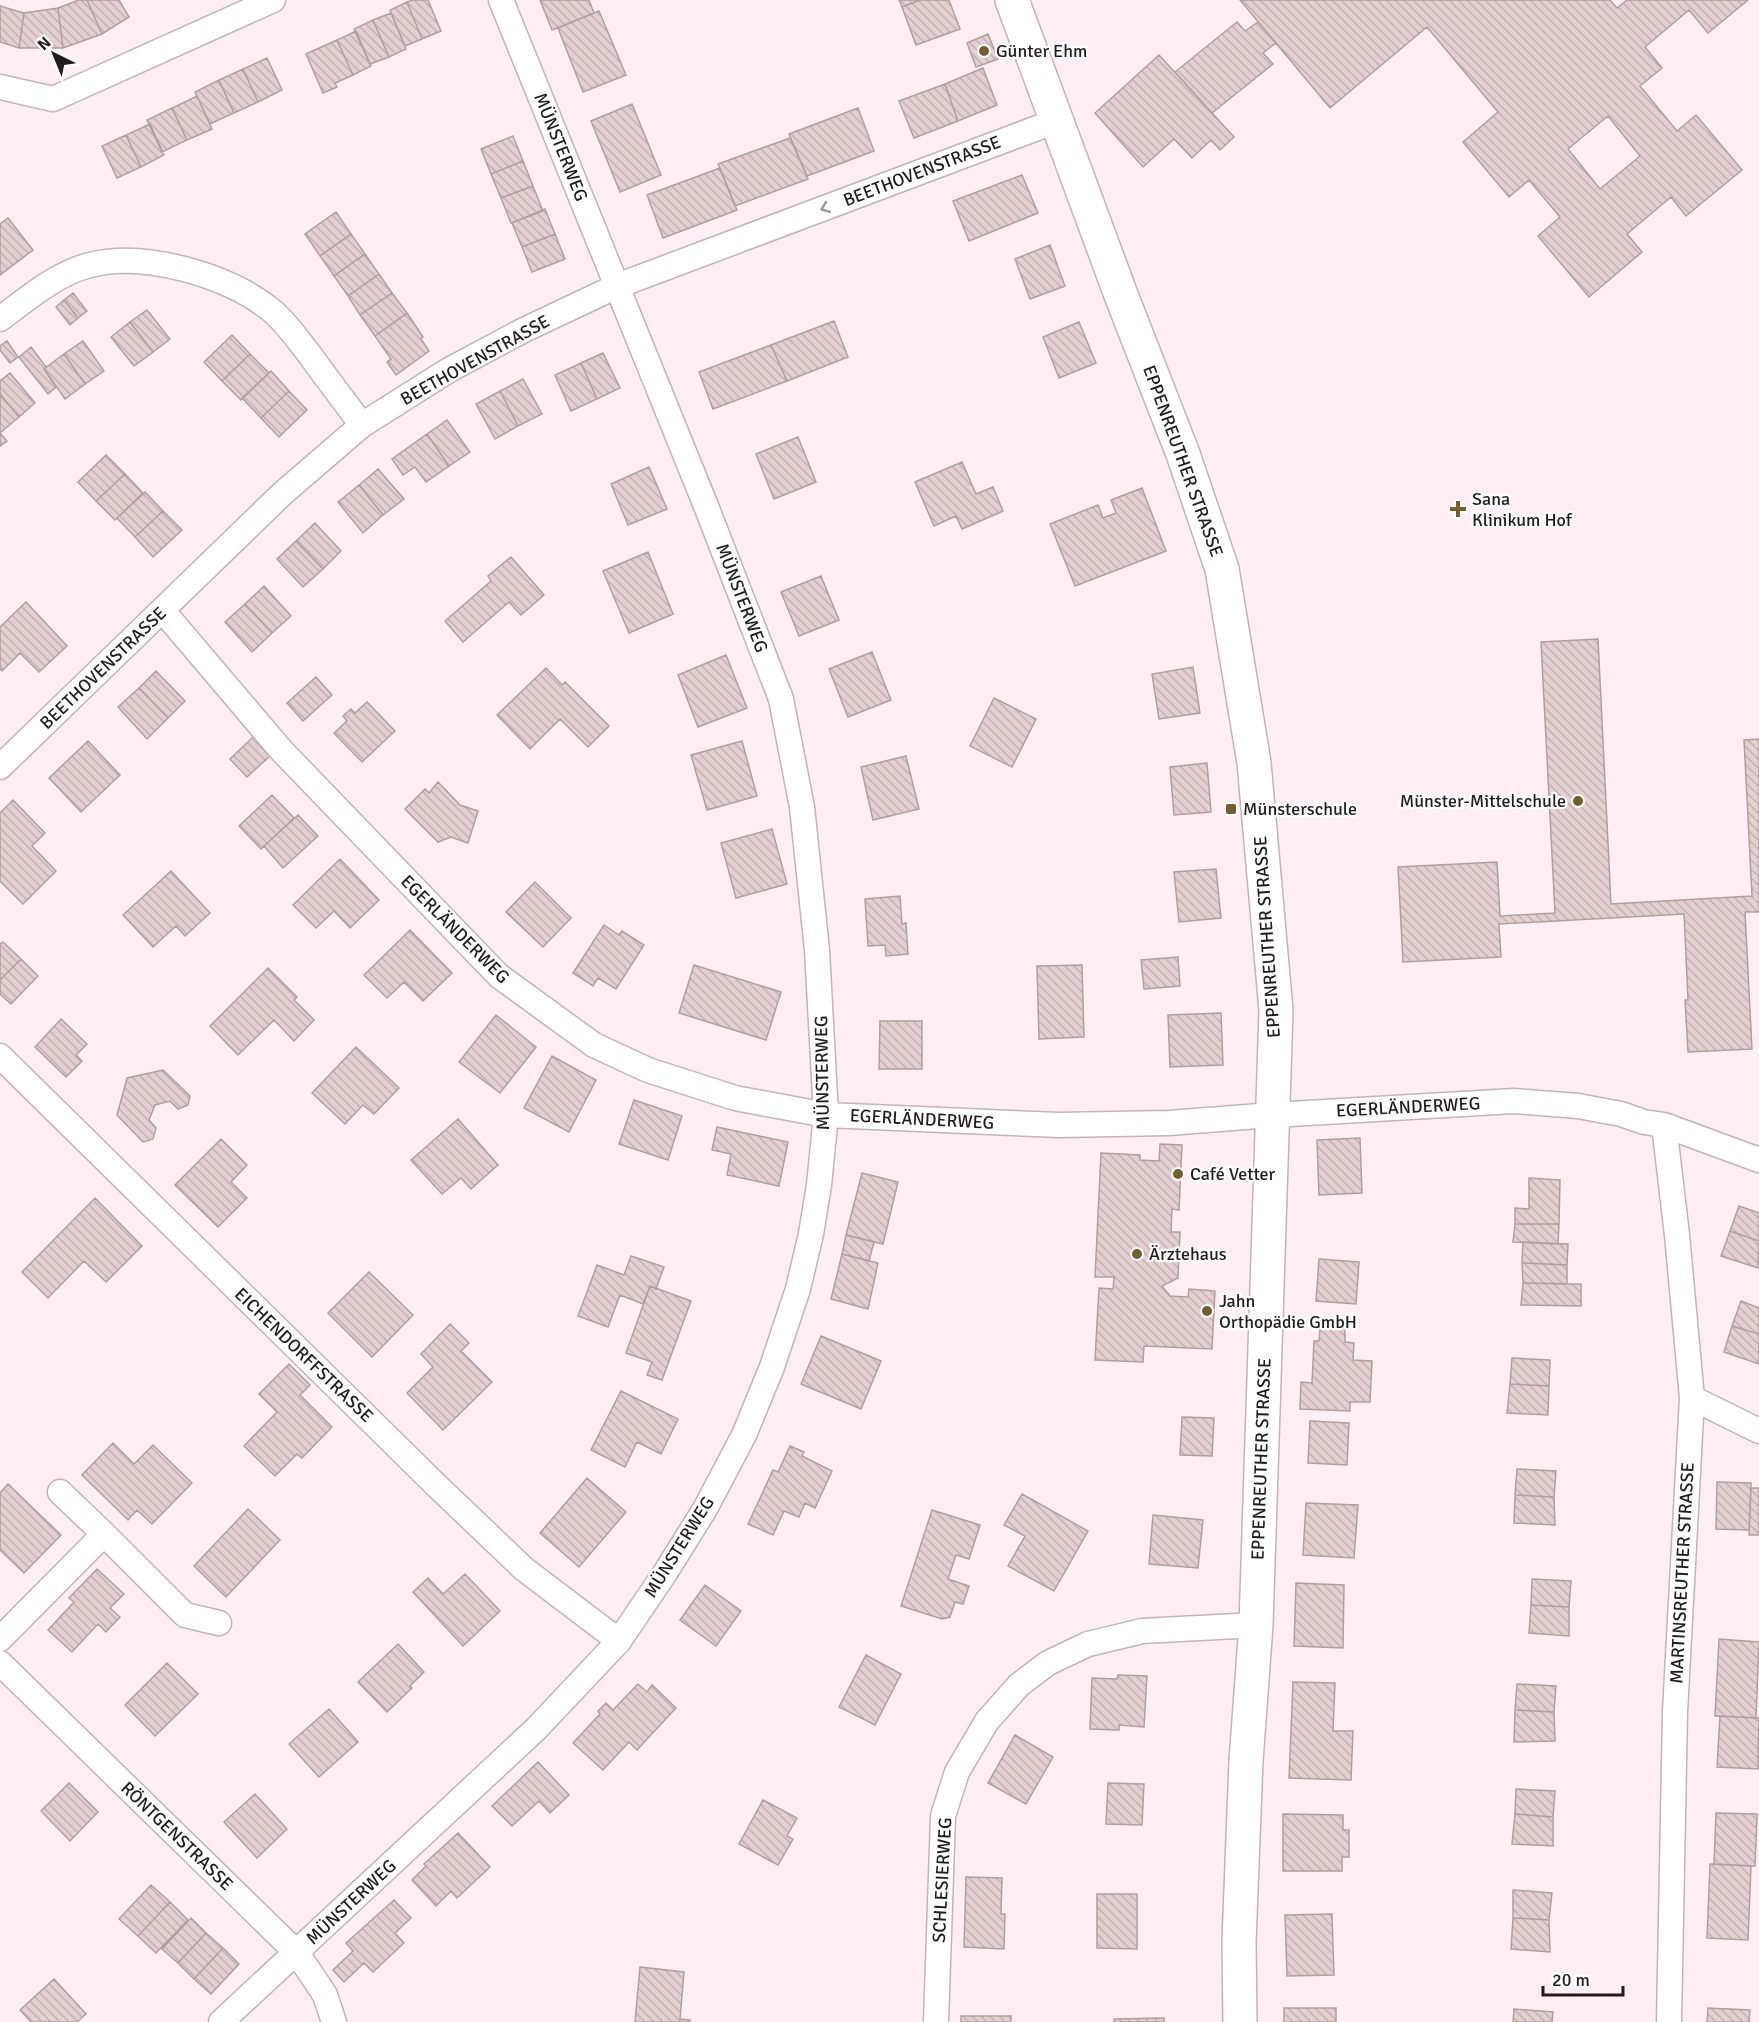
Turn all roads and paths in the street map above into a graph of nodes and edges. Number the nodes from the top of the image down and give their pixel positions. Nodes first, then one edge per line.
1 (273, 0) edge
2 (501, 0) edge
3 (1012, 0) edge
4 (0, 87) edge
5 (1056, 121) junction
6 (617, 286) junction
7 (0, 319) edge
8 (362, 425) junction
9 (163, 611) junction
10 (0, 767) edge
11 (0, 1056) edge
12 (1273, 1114) junction
13 (826, 1115) junction
14 (1664, 1125) junction
15 (1759, 1160) edge
16 (1692, 1398) junction
17 (1759, 1431) edge
18 (60, 1492) dead end
19 (104, 1534) junction
20 (219, 1623) dead end
21 (1256, 1625) junction
22 (0, 1639) edge
23 (619, 1641) junction
24 (0, 1663) edge
25 (297, 1953) junction
26 (221, 2022) edge
27 (334, 2022) edge
28 (936, 2022) edge
29 (1239, 2022) edge
30 (1669, 2022) edge

1 - 4 street
2 - 6 street, MÜNSTERWEG
3 - 5 main road, EPPENREUTHER STRASSE
5 -> 6 street, BEETHOVENSTRASSE
5 - 12 main road, EPPENREUTHER STRASSE
6 - 8 street, BEETHOVENSTRASSE
6 - 13 street, MÜNSTERWEG
7 - 8 street
8 - 9 street, BEETHOVENSTRASSE
9 - 10 street, BEETHOVENSTRASSE
9 - 13 street, EGERLÄNDERWEG
11 - 23 street, EICHENDORFFSTRASSE
12 - 13 street, EGERLÄNDERWEG
12 - 14 street, EGERLÄNDERWEG
12 - 21 main road, EPPENREUTHER STRASSE
13 - 23 street, MÜNSTERWEG
14 - 15 street, EGERLÄNDERWEG
14 - 16 street, MARTINSREUTHER STRASSE
16 - 17 street
16 - 30 street, MARTINSREUTHER STRASSE
18 - 19 street
19 - 20 street
19 - 22 street
21 - 28 street, SCHLESIERWEG
21 - 29 main road, EPPENREUTHER STRASSE
23 - 25 street, MÜNSTERWEG
24 - 25 street, RÖNTGENSTRASSE
25 - 26 street, MÜNSTERWEG
25 - 27 street, RÖNTGENSTRASSE

